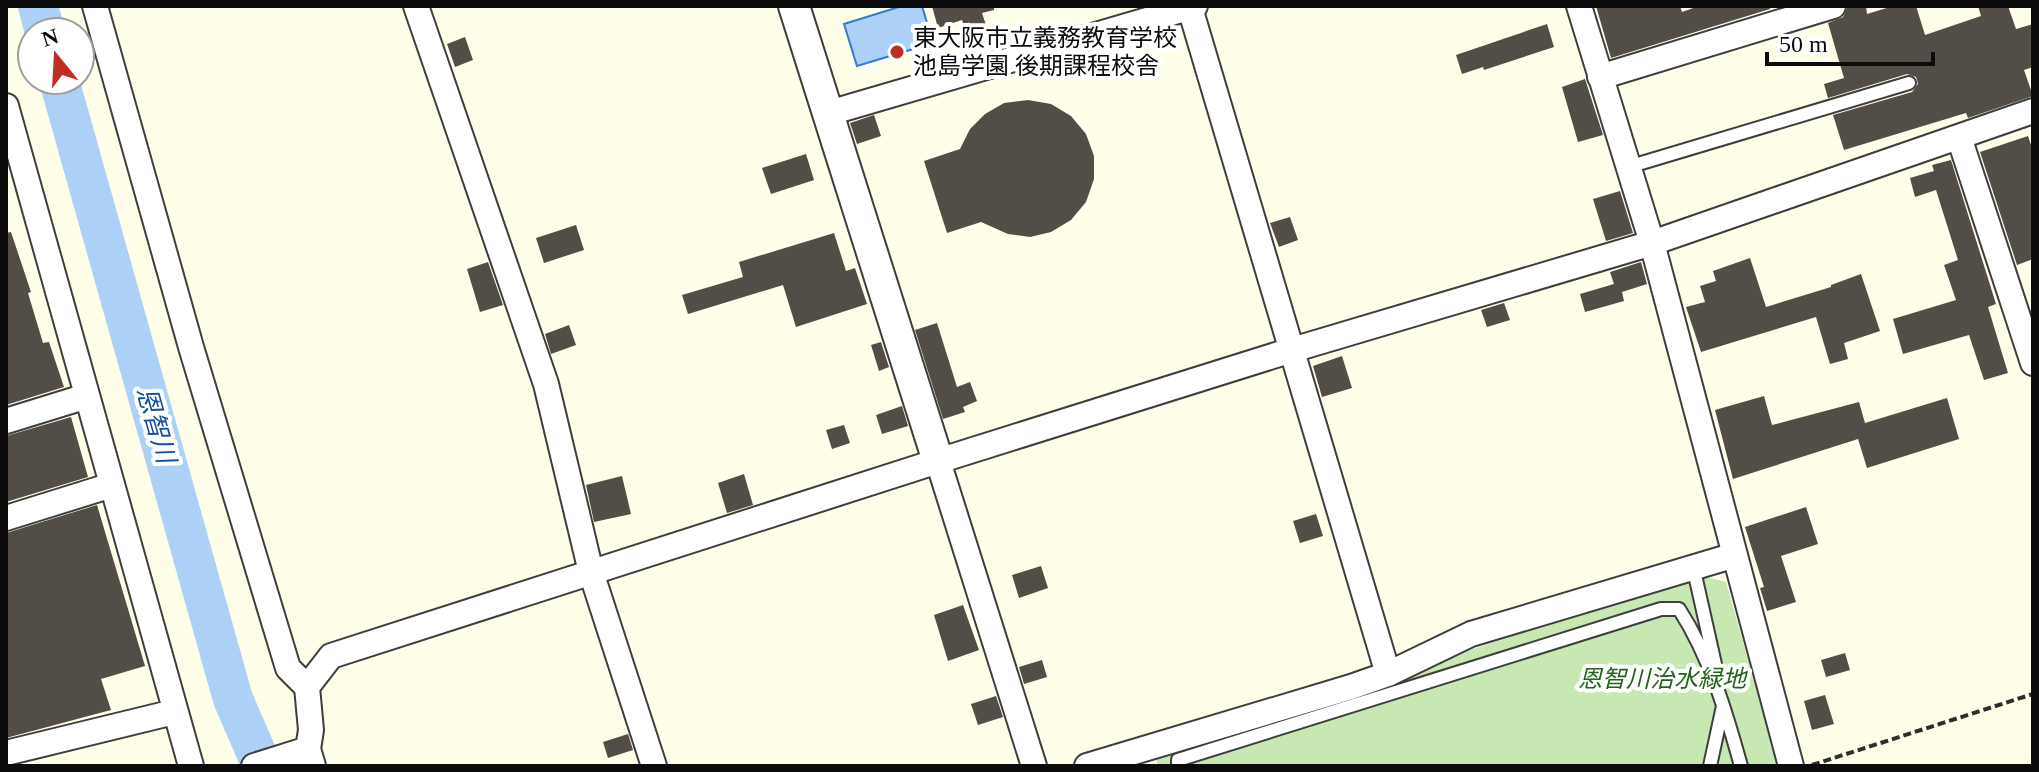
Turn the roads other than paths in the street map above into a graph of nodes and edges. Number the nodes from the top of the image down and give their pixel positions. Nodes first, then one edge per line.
1 (95, 6) edge
2 (416, 6) edge
3 (794, 6) edge
4 (1579, 6) edge
5 (1833, 6) edge
6 (1192, 7) edge
7 (1600, 77) junction
8 (1909, 83) dead end
9 (2033, 111) edge
10 (829, 113) junction
11 (7, 115) edge
12 (1959, 137) junction
13 (1628, 167) junction
14 (1652, 243) junction
15 (1292, 350) junction
16 (2033, 363) edge
17 (87, 396) junction
18 (6, 421) edge
19 (938, 461) junction
20 (112, 485) junction
21 (6, 518) edge
22 (1735, 555) junction
23 (1693, 566) junction
24 (591, 572) junction
25 (1388, 674) junction
26 (307, 687) junction
27 (1724, 704) junction
28 (174, 712) junction
29 (6, 753) edge
30 (1143, 756) edge
31 (311, 757) edge
32 (191, 766) edge
33 (254, 766) edge
34 (654, 766) edge
35 (1034, 766) edge
36 (1087, 766) edge
37 (1178, 766) edge
38 (1710, 766) edge
39 (1741, 766) edge
40 (1791, 766) edge

1 - 26 street
2 - 24 street
3 - 10 street
4 - 7 street
5 - 7 street
6 - 10 street
6 - 15 street
7 - 13 street
8 - 13 lane
9 - 12 street
10 - 19 street
11 - 17 street
12 - 14 street
12 - 16 street
13 - 14 street
14 - 15 street
14 - 22 street
15 - 19 street
15 - 25 street
17 - 18 street
17 - 20 street
19 - 24 street
19 - 35 street
20 - 21 street
20 - 28 street
22 - 23 street
22 - 40 street
23 - 25 street
23 - 27 lane
24 - 26 street
24 - 34 street
25 - 30 street
26 - 31 street
27 - 37 lane
27 - 38 lane
27 - 39 lane
28 - 29 street
28 - 32 street
30 - 36 street
31 - 33 street

